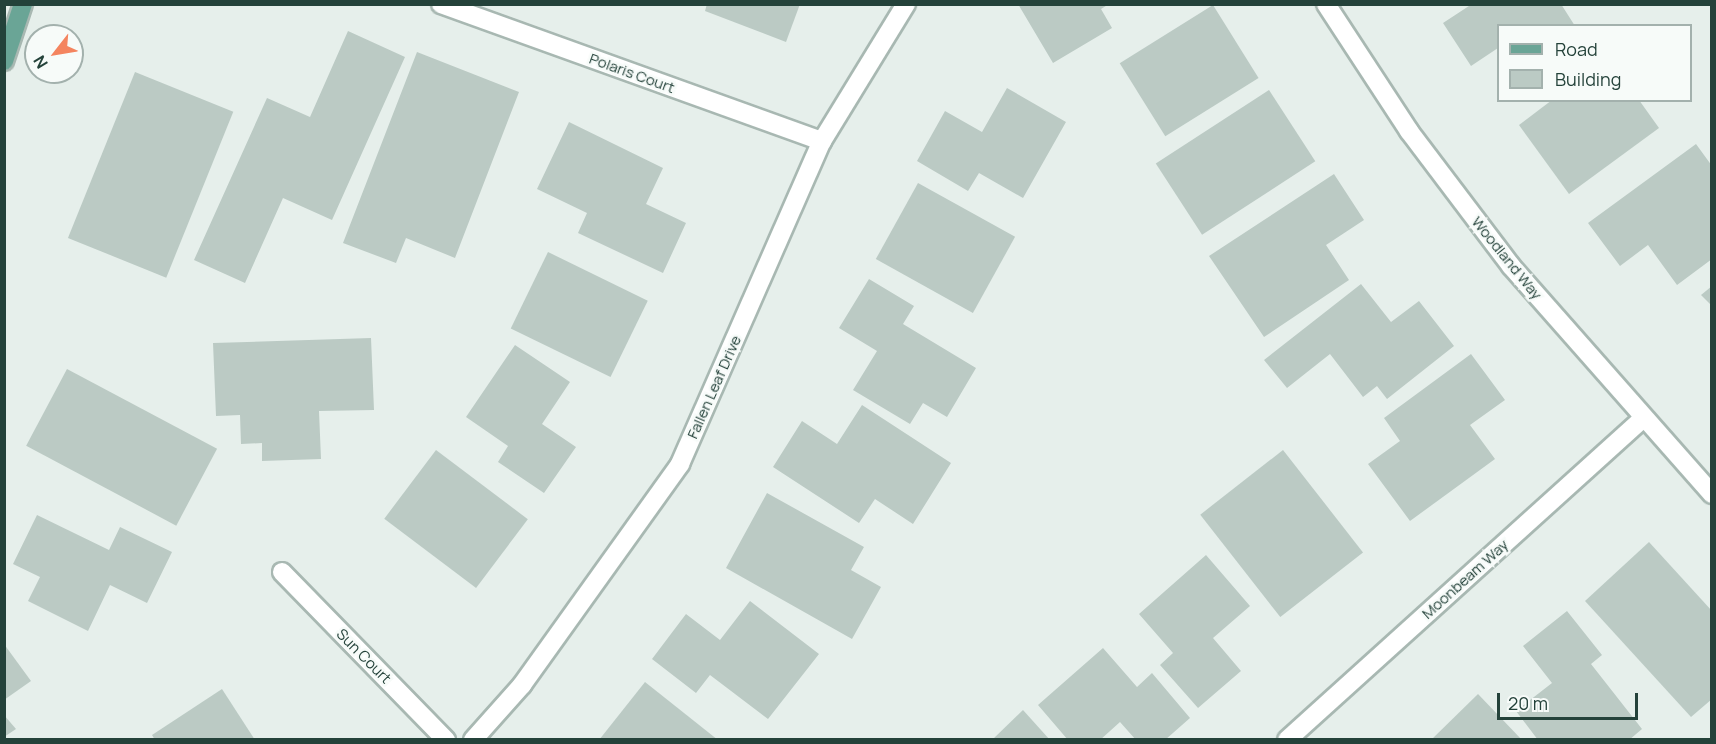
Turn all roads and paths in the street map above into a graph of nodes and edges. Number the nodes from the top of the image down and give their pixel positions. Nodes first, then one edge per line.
1 (23, 4) edge
2 (441, 4) edge
3 (906, 4) edge
4 (1326, 4) edge
5 (6, 54) edge
6 (822, 141) junction
7 (1642, 419) junction
8 (1712, 494) edge
9 (282, 572) dead end
10 (446, 740) edge
11 (472, 740) edge
12 (1287, 740) edge

1 - 5 main road
2 - 6 street, Polaris Court
3 - 6 street, Fallen Leaf Drive
4 - 7 street, Woodland Way
6 - 11 street, Fallen Leaf Drive
7 - 8 street, Woodland Way
7 - 12 street, Moonbeam Way
9 - 10 street, Sun Court

